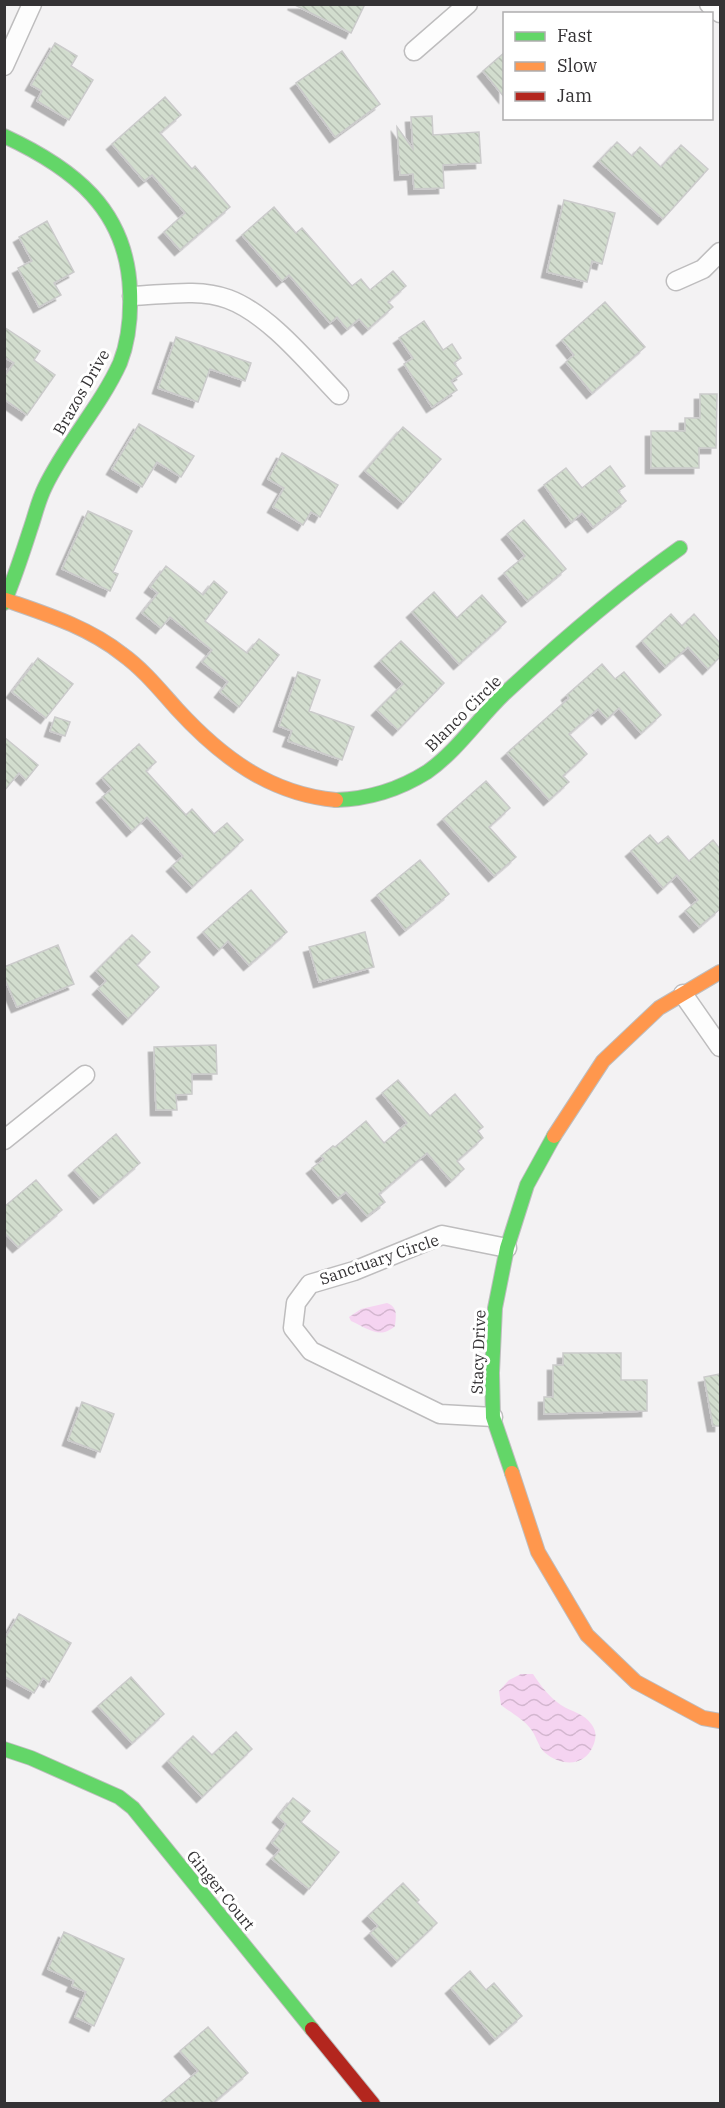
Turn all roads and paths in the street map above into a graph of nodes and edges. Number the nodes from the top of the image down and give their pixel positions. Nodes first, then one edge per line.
1 (32, 4) edge
2 (468, 4) edge
3 (709, 4) edge
4 (720, 13) edge
5 (414, 51) dead end
6 (4, 66) edge
7 (4, 136) edge
8 (720, 252) edge
9 (676, 281) dead end
10 (132, 296) junction
11 (339, 396) dead end
12 (680, 548) dead end
13 (5, 601) edge
14 (720, 972) edge
15 (683, 994) junction
16 (720, 1047) edge
17 (86, 1075) dead end
18 (4, 1140) edge
19 (507, 1248) junction
20 (493, 1417) junction
21 (720, 1721) edge
22 (4, 1749) edge
23 (373, 2103) edge

1 - 6 street
2 - 5 street
3 - 4 street
7 - 10 street, Brazos Drive
8 - 9 street
10 - 11 street
10 - 13 street, Brazos Drive
12 - 13 street, Blanco Circle
14 - 15 street, Stacy Drive
15 - 16 street
15 - 19 street, Stacy Drive
17 - 18 street
19 - 20 street, Stacy Drive
19 - 20 street, Sanctuary Circle
20 - 21 street, Stacy Drive
22 - 23 street, Ginger Court

